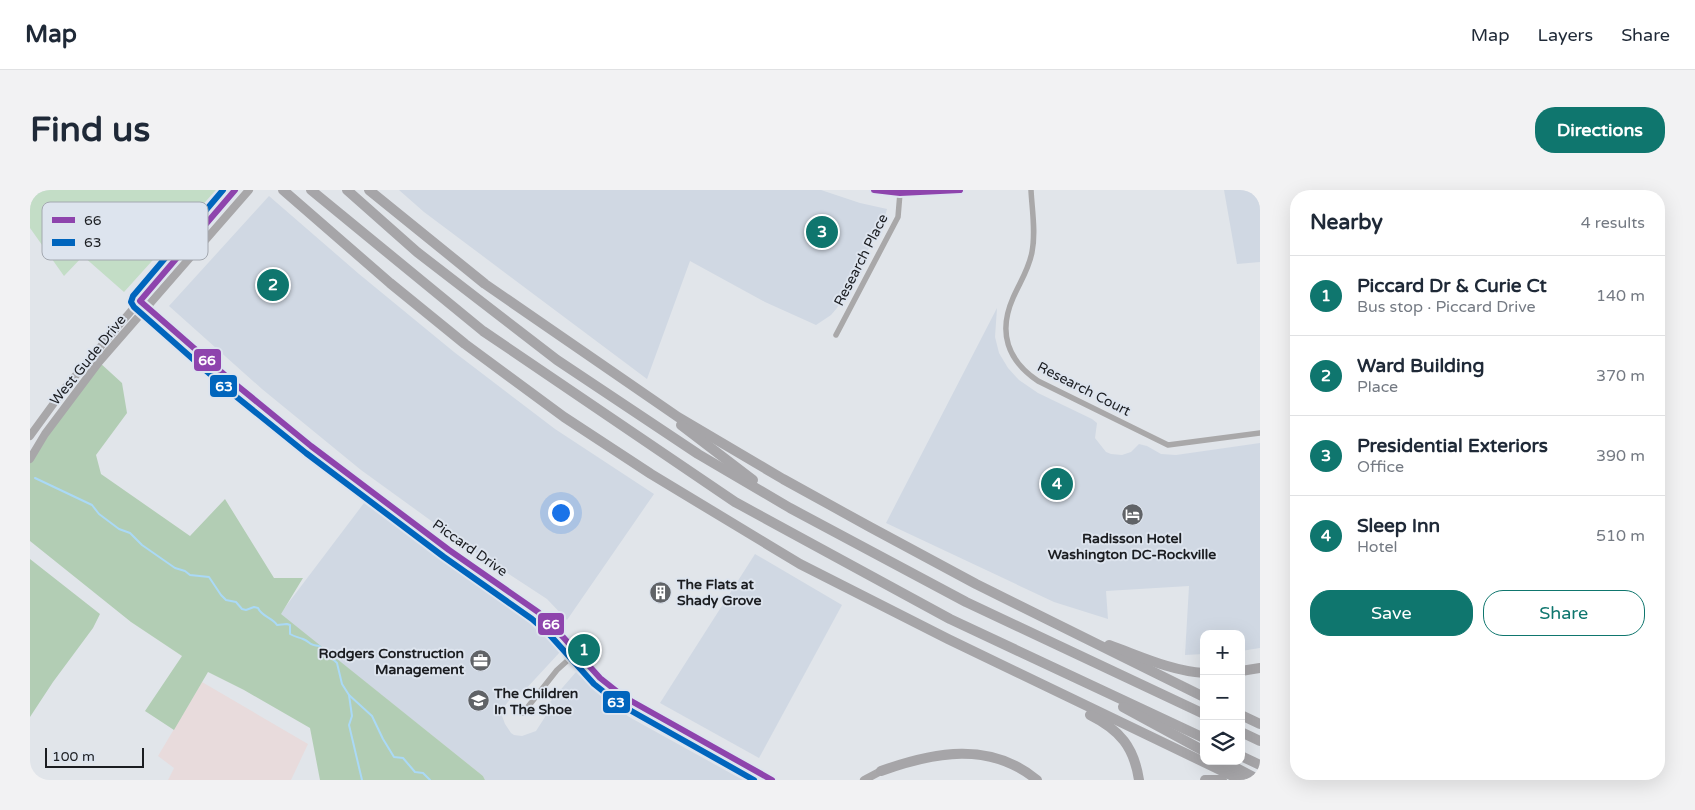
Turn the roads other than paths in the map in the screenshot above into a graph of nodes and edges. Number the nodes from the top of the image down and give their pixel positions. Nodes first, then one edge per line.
1 (235, 190) edge
2 (249, 190) edge
3 (283, 190) edge
4 (310, 190) edge
5 (347, 190) edge
6 (369, 190) edge
7 (874, 190) edge
8 (960, 190) edge
9 (1031, 190) edge
10 (900, 193) junction
11 (208, 222) edge
12 (208, 237) edge
13 (175, 260) edge
14 (189, 260) edge
15 (140, 301) junction
16 (148, 307) junction
17 (836, 335) dead end
18 (618, 378) junction
19 (1260, 433) edge
20 (30, 436) edge
21 (30, 459) edge
22 (790, 508) junction
23 (1065, 628) junction
24 (948, 639) junction
25 (577, 652) junction
26 (1050, 666) junction
27 (1260, 668) edge
28 (1245, 670) edge
29 (1200, 673) edge
30 (1200, 696) edge
31 (1200, 712) edge
32 (523, 713) dead end
33 (1245, 717) edge
34 (1260, 724) edge
35 (1245, 734) edge
36 (1200, 736) edge
37 (1260, 740) edge
38 (1200, 749) edge
39 (1245, 758) edge
40 (1231, 765) edge
41 (1260, 765) edge
42 (881, 770) joint
43 (1138, 778) edge
44 (772, 780) edge
45 (864, 780) edge
46 (1037, 780) edge
47 (1205, 780) edge
48 (1222, 780) edge
49 (1241, 780) edge
50 (1259, 780) edge

1 - 11 street, West Gude Drive
2 - 12 street, West Gude Drive
3 - 24 highway
4 - 26 highway
5 - 22 highway
6 - 18 highway
7 - 10 street
8 - 10 street
9 - 19 street, Research Court
10 - 17 street, Research Place
13 - 15 street, West Gude Drive
14 - 16 street, West Gude Drive
15 - 16 street, Piccard Drive
15 - 20 street, West Gude Drive
16 - 21 street, West Gude Drive
16 - 25 street, Piccard Drive
18 - 22 highway
18 - 23 highway
22 - 31 highway
23 - 29 highway
23 - 30 highway
24 - 43 highway
24 - 49 highway
25 - 32 street
25 - 44 street, Piccard Drive
26 - 36 highway
26 - 38 highway
27 - 28 highway
33 - 34 highway
35 - 37 highway
39 - 41 highway
40 - 50 highway
42 - 45 street
42 - 46 highway
47 - 48 highway

